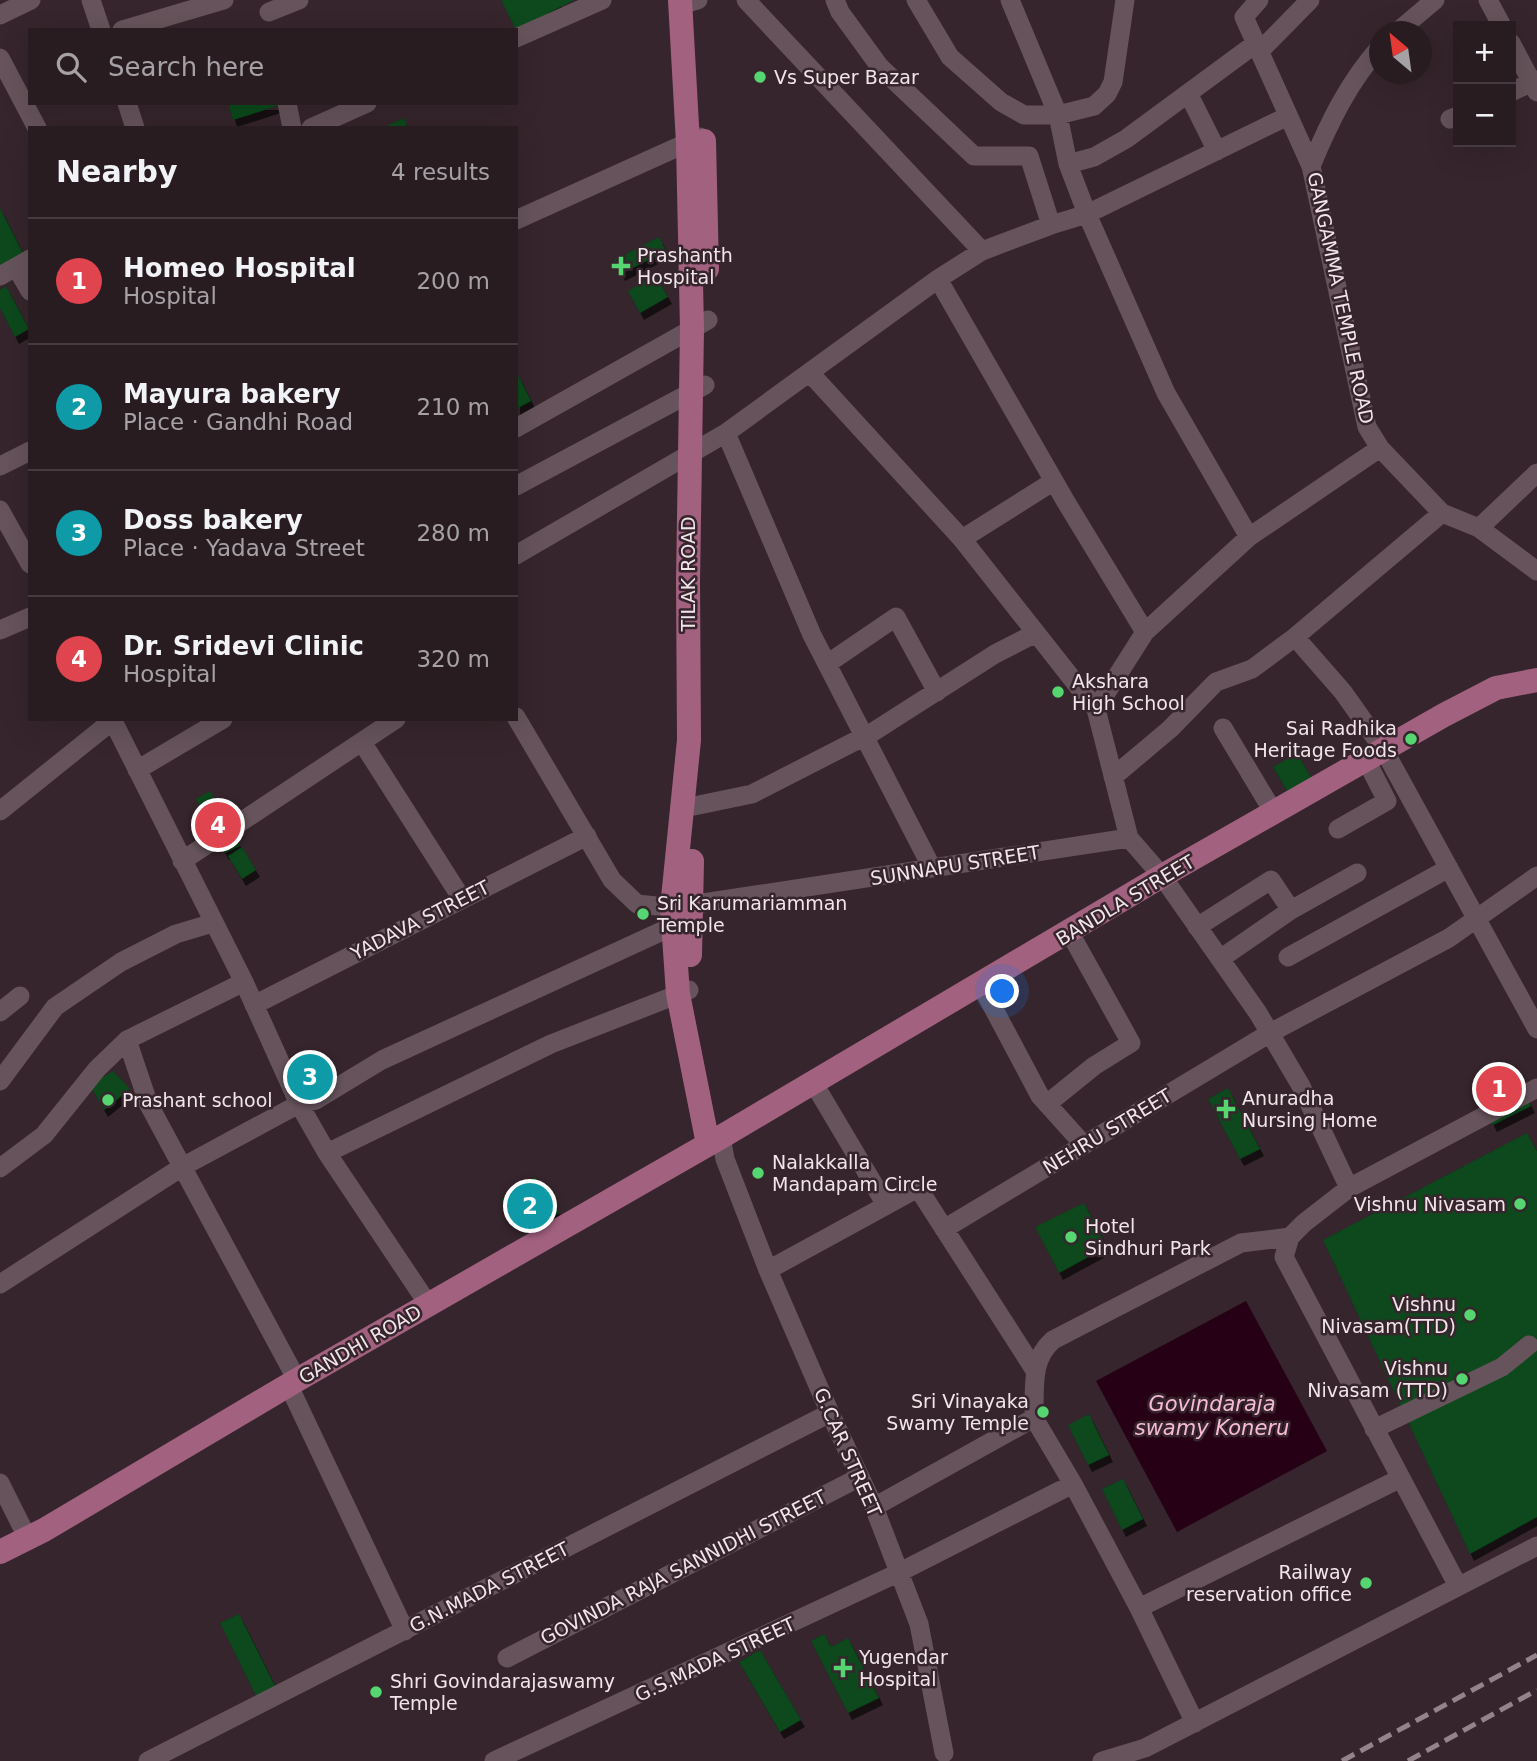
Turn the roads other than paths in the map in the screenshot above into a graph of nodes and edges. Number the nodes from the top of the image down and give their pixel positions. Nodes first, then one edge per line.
1 (30, 0) edge
2 (91, 0) edge
3 (224, 0) edge
4 (299, 0) edge
5 (602, 0) edge
6 (746, 0) edge
7 (835, 0) edge
8 (916, 0) edge
9 (1011, 0) edge
10 (1125, 0) edge
11 (1259, 0) edge
12 (1310, 0) edge
13 (1435, 0) edge
14 (1488, 0) edge
15 (690, 1) edge
16 (270, 14) edge
17 (0, 15) edge
18 (1410, 21) edge
19 (1499, 21) edge
20 (100, 28) edge
21 (129, 28) edge
22 (518, 37) edge
23 (1257, 48) junction
24 (1516, 52) edge
25 (0, 58) edge
26 (1369, 60) edge
27 (1535, 85) edge
28 (1516, 91) edge
29 (1188, 93) junction
30 (128, 105) edge
31 (287, 105) edge
32 (363, 105) edge
33 (1058, 116) junction
34 (1288, 116) junction
35 (36, 126) edge
36 (134, 126) edge
37 (292, 126) edge
38 (315, 126) edge
39 (696, 139) junction
40 (1217, 150) junction
41 (1069, 164) junction
42 (1311, 166) junction
43 (1087, 214) junction
44 (518, 219) edge
45 (1051, 225) junction
46 (982, 251) junction
47 (15, 267) edge
48 (938, 279) junction
49 (28, 288) edge
50 (700, 325) junction
51 (810, 373) junction
52 (698, 389) junction
53 (518, 427) edge
54 (726, 433) junction
55 (1380, 448) junction
56 (696, 451) junction
57 (28, 452) edge
58 (0, 466) edge
59 (1537, 473) edge
60 (1054, 481) junction
61 (518, 485) edge
62 (0, 510) edge
63 (1442, 513) junction
64 (1479, 528) junction
65 (1249, 537) junction
66 (962, 539) junction
67 (518, 554) edge
68 (28, 560) edge
69 (1537, 571) edge
70 (28, 618) edge
71 (0, 630) edge
72 (1145, 632) junction
73 (1036, 633) junction
74 (1295, 637) junction
75 (827, 664) junction
76 (1537, 680) edge
77 (937, 692) junction
78 (1096, 709) junction
79 (518, 720) edge
80 (111, 721) edge
81 (112, 721) edge
82 (220, 721) edge
83 (393, 721) edge
84 (1223, 728) dead end
85 (864, 737) junction
86 (362, 742) junction
87 (1375, 755) junction
88 (137, 770) junction
89 (1113, 776) junction
90 (694, 806) junction
91 (0, 811) edge
92 (1274, 813) junction
93 (1338, 828) dead end
94 (587, 836) junction
95 (1129, 838) junction
96 (182, 861) junction
97 (932, 868) junction
98 (1449, 868) junction
99 (1357, 873) dead end
100 (1162, 876) junction
101 (1537, 876) edge
102 (462, 899) junction
103 (1291, 911) junction
104 (683, 913) junction
105 (1476, 919) junction
106 (213, 923) junction
107 (1198, 927) junction
108 (1070, 933) junction
109 (1288, 957) dead end
110 (1220, 959) junction
111 (244, 982) junction
112 (981, 985) junction
113 (683, 992) junction
114 (20, 996) dead end
115 (254, 1005) junction
116 (0, 1012) edge
117 (1537, 1029) edge
118 (1270, 1033) junction
119 (127, 1041) junction
120 (0, 1081) edge
121 (813, 1082) junction
122 (1537, 1088) edge
123 (299, 1104) junction
124 (1047, 1104) junction
125 (1084, 1145) junction
126 (718, 1147) junction
127 (327, 1153) junction
128 (182, 1167) junction
129 (0, 1168) edge
130 (1349, 1188) junction
131 (886, 1205) junction
132 (944, 1229) junction
133 (1290, 1237) junction
134 (768, 1270) junction
135 (0, 1284) edge
136 (428, 1304) junction
137 (1529, 1345) dead end
138 (1035, 1372) junction
139 (293, 1383) junction
140 (830, 1413) junction
141 (1034, 1418) junction
142 (1374, 1429) junction
143 (860, 1477) junction
144 (1399, 1479) junction
145 (0, 1483) edge
146 (1073, 1484) junction
147 (874, 1507) junction
148 (27, 1537) junction
149 (1537, 1546) edge
150 (0, 1552) edge
151 (898, 1573) junction
152 (1458, 1586) junction
153 (1139, 1608) junction
154 (405, 1630) junction
155 (507, 1658) dead end
156 (1195, 1723) junction
157 (941, 1758) edge
158 (148, 1761) edge
159 (494, 1761) edge
160 (1102, 1761) edge

1 - 17 street
2 - 20 street
3 - 21 street
4 - 16 street
5 - 22 street
6 - 46 street
7 - 45 street
8 - 33 street
9 - 33 street
10 - 33 street
11 - 23 street
12 - 23 street
13 - 18 street
14 - 19 street
15 - 39 main road, TILAK ROAD
23 - 29 street
23 - 34 street
24 - 27 street
25 - 35 street
26 - 42 street, GANGAMMA TEMPLE ROAD
27 - 28 street
29 - 40 street
29 - 41 street
30 - 36 street
31 - 37 street
32 - 38 street
33 - 41 street
34 - 40 street
34 - 42 street
39 - 44 street
39 - 50 main road, TILAK ROAD
40 - 43 street
41 - 43 street
42 - 55 street, GANGAMMA TEMPLE ROAD
43 - 45 street
43 - 65 street
45 - 46 street
46 - 48 street
47 - 49 street
48 - 51 street
48 - 60 street
50 - 52 main road, TILAK ROAD
50 - 53 street
51 - 54 street
51 - 66 street
52 - 56 main road, TILAK ROAD
52 - 61 street
54 - 56 street
54 - 75 street
55 - 63 street, GANGAMMA TEMPLE ROAD
55 - 65 street
56 - 67 street
56 - 90 main road, TILAK ROAD
56 - 104 main road, TILAK ROAD
57 - 58 street
59 - 64 street
60 - 66 street
60 - 72 street
62 - 68 street
63 - 64 street, GANGAMMA TEMPLE ROAD
63 - 74 street
64 - 69 street, GANGAMMA TEMPLE ROAD
65 - 72 street
66 - 73 street
70 - 71 street
72 - 78 street
73 - 77 street
73 - 78 street
74 - 87 street
74 - 89 street
75 - 77 street
75 - 85 street
76 - 87 main road, BANDLA STREET
77 - 85 street
78 - 89 street
79 - 94 street
80 - 91 street
81 - 88 street
82 - 88 street
83 - 86 street
84 - 92 street
85 - 90 street
85 - 97 street
86 - 96 street
86 - 102 street
87 - 92 main road, BANDLA STREET
87 - 93 street
87 - 98 street
88 - 96 street
89 - 95 street
90 - 104 main road, TILAK ROAD
92 - 100 main road, BANDLA STREET
94 - 102 street, YADAVA STREET
94 - 104 street
95 - 97 street, SUNNAPU STREET
95 - 100 street
96 - 106 street
97 - 104 street, SUNNAPU STREET
98 - 105 street
98 - 109 street
99 - 103 street
100 - 107 street
100 - 108 main road, BANDLA STREET
101 - 105 street, NEHRU STREET
102 - 115 street, YADAVA STREET
103 - 107 street
103 - 110 street
104 - 113 main road, TILAK ROAD
104 - 123 street
105 - 117 street
105 - 118 street, NEHRU STREET
106 - 111 street
106 - 120 street
107 - 110 street
108 - 112 main road, BANDLA STREET
108 - 124 street
110 - 118 street
111 - 115 street
111 - 119 street
112 - 121 main road, BANDLA STREET
112 - 124 street
113 - 126 main road, TILAK ROAD
113 - 127 street
114 - 116 street
115 - 123 street
118 - 125 street, NEHRU STREET
118 - 130 street
119 - 128 street
119 - 129 street
121 - 126 main road, BANDLA STREET
121 - 131 street
122 - 130 street
123 - 127 street
123 - 128 street
124 - 125 street
125 - 132 street, NEHRU STREET
126 - 134 street, G.CAR STREET
126 - 136 main road, GANDHI ROAD
127 - 136 street
128 - 135 street
128 - 139 street
130 - 133 street
131 - 132 street
131 - 134 street
132 - 138 street
133 - 138 street
133 - 142 street
134 - 140 street, G.CAR STREET
136 - 139 main road, GANDHI ROAD
137 - 142 street
138 - 141 street
139 - 148 main road, GANDHI ROAD
139 - 154 street
140 - 143 street, G.CAR STREET
140 - 154 street, G.N.MADA STREET
141 - 146 street
141 - 147 street
142 - 144 street
143 - 147 street, G.CAR STREET
143 - 155 street, GOVINDA RAJA SANNIDHI STREET
144 - 152 street
144 - 153 street
145 - 148 street
146 - 151 street, G.S.MADA STREET
146 - 153 street
147 - 151 street, G.CAR STREET
148 - 150 main road, GANDHI ROAD
149 - 152 street
151 - 157 street, G.CAR STREET
151 - 159 street, G.S.MADA STREET
152 - 156 street
153 - 156 street
154 - 158 street, G.N.MADA STREET
156 - 160 street

